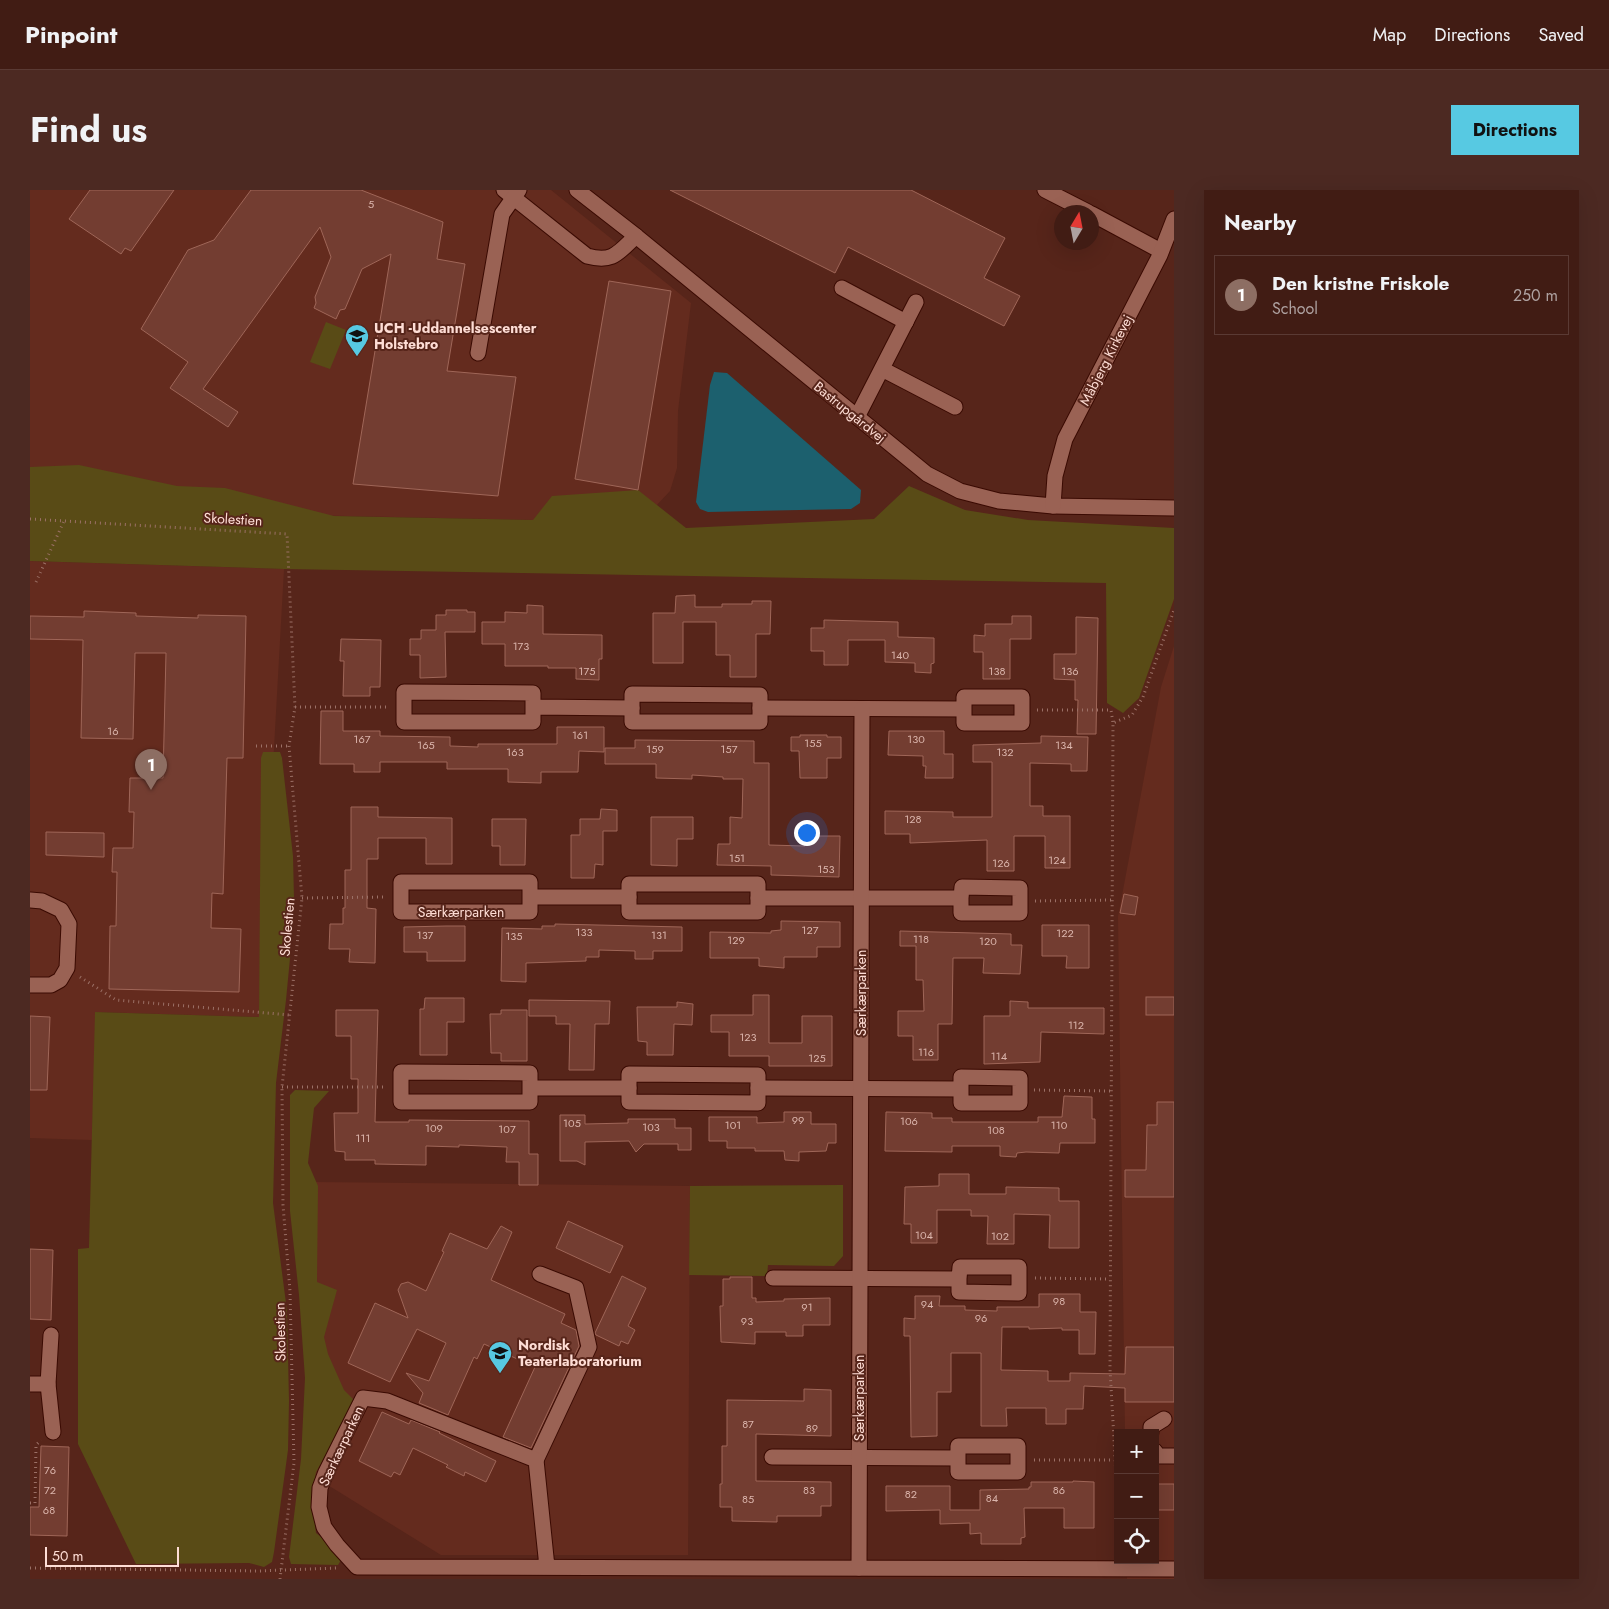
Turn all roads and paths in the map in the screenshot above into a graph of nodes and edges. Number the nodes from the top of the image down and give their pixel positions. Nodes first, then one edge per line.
1 (577, 190) edge
2 (1045, 190) edge
3 (512, 192) edge
4 (1074, 205) edge
5 (1099, 218) edge
6 (1174, 219) edge
7 (636, 236) junction
8 (1161, 251) junction
9 (842, 288) dead end
10 (916, 302) dead end
11 (906, 322) junction
12 (478, 353) dead end
13 (882, 369) junction
14 (955, 407) dead end
15 (857, 417) junction
16 (1053, 506) junction
17 (1174, 508) edge
18 (30, 520) edge
19 (64, 521) junction
20 (36, 582) dead end
21 (1174, 610) edge
22 (404, 706) junction
23 (296, 707) junction
24 (533, 708) junction
25 (632, 708) junction
26 (760, 708) junction
27 (862, 709) junction
28 (964, 709) junction
29 (1022, 710) junction
30 (1113, 723) junction
31 (256, 746) dead end
32 (289, 746) junction
33 (401, 897) junction
34 (530, 897) junction
35 (302, 898) junction
36 (630, 898) junction
37 (758, 898) junction
38 (861, 898) junction
39 (961, 898) junction
40 (30, 900) edge
41 (1020, 900) junction
42 (1112, 900) junction
43 (67, 968) junction
44 (30, 985) edge
45 (290, 1015) junction
46 (282, 1087) junction
47 (401, 1087) junction
48 (530, 1088) junction
49 (629, 1088) junction
50 (758, 1088) junction
51 (860, 1089) junction
52 (961, 1089) junction
53 (1020, 1090) junction
54 (1111, 1091) junction
55 (540, 1274) dead end
56 (1019, 1277) junction
57 (773, 1278) dead end
58 (860, 1278) junction
59 (960, 1279) junction
60 (1110, 1279) junction
61 (50, 1335) dead end
62 (30, 1384) edge
63 (48, 1384) junction
64 (1164, 1420) dead end
65 (1151, 1429) edge
66 (53, 1432) joint
67 (1114, 1442) edge
68 (1159, 1456) edge
69 (1174, 1456) edge
70 (772, 1457) dead end
71 (859, 1458) junction
72 (958, 1458) junction
73 (536, 1460) junction
74 (1018, 1460) junction
75 (1114, 1460) edge
76 (30, 1503) edge
77 (357, 1567) junction
78 (546, 1567) junction
79 (30, 1568) edge
80 (859, 1568) junction
81 (1174, 1569) edge
82 (281, 1571) junction
83 (719, 1573) edge
84 (280, 1579) edge

1 - 7 street, Bastrupgårdvej
2 - 4 street
3 - 7 street
3 - 12 street
5 - 8 street
6 - 8 street, Måbjerg Kirkevej
7 - 15 street, Bastrupgårdvej
8 - 16 street, Måbjerg Kirkevej
9 - 11 street
10 - 11 street
11 - 13 street
13 - 14 street
13 - 15 street
15 - 16 street, Bastrupgårdvej
16 - 17 street, Bastrupgårdvej
18 - 19 path, Skolestien
19 - 20 path
19 - 23 path, Skolestien
21 - 30 path
22 - 23 path
22 - 24 street
22 - 24 street
23 - 32 path, Skolestien
24 - 25 street
25 - 26 street
25 - 26 street
26 - 27 street
27 - 28 street
27 - 38 street, Særkærparken
28 - 29 street
28 - 29 street
29 - 30 path
30 - 42 path
31 - 32 path
32 - 35 path, Skolestien
33 - 34 street, Særkærparken
33 - 34 street, Særkærparken
33 - 35 path
34 - 36 street
35 - 45 path, Skolestien
36 - 37 street
36 - 37 street
37 - 38 street
38 - 39 street
38 - 51 street, Særkærparken
39 - 41 street
39 - 41 street
40 - 43 street
41 - 42 path
42 - 54 path
43 - 44 street
43 - 45 path
45 - 46 path, Skolestien
46 - 47 path
46 - 82 path, Skolestien
47 - 48 street
47 - 48 street
48 - 49 street
49 - 50 street
49 - 50 street
50 - 51 street
51 - 52 street
51 - 58 street, Særkærparken
52 - 53 street
52 - 53 street
53 - 54 path
54 - 60 path
55 - 73 street
56 - 59 street
56 - 59 street
56 - 60 path
57 - 58 street
58 - 59 street
58 - 71 street, Særkærparken
60 - 67 path
61 - 63 street
62 - 63 street
63 - 66 street
64 - 65 street
66 - 76 path
68 - 69 street
70 - 71 street, Særkærparken
71 - 72 street, Særkærparken
71 - 80 street, Særkærparken
72 - 74 street
72 - 74 street
73 - 77 street, Særkærparken
73 - 78 street
74 - 75 path
77 - 78 street
77 - 82 path
78 - 83 street
79 - 82 path
80 - 81 street
80 - 83 street
82 - 84 path, Skolestien

